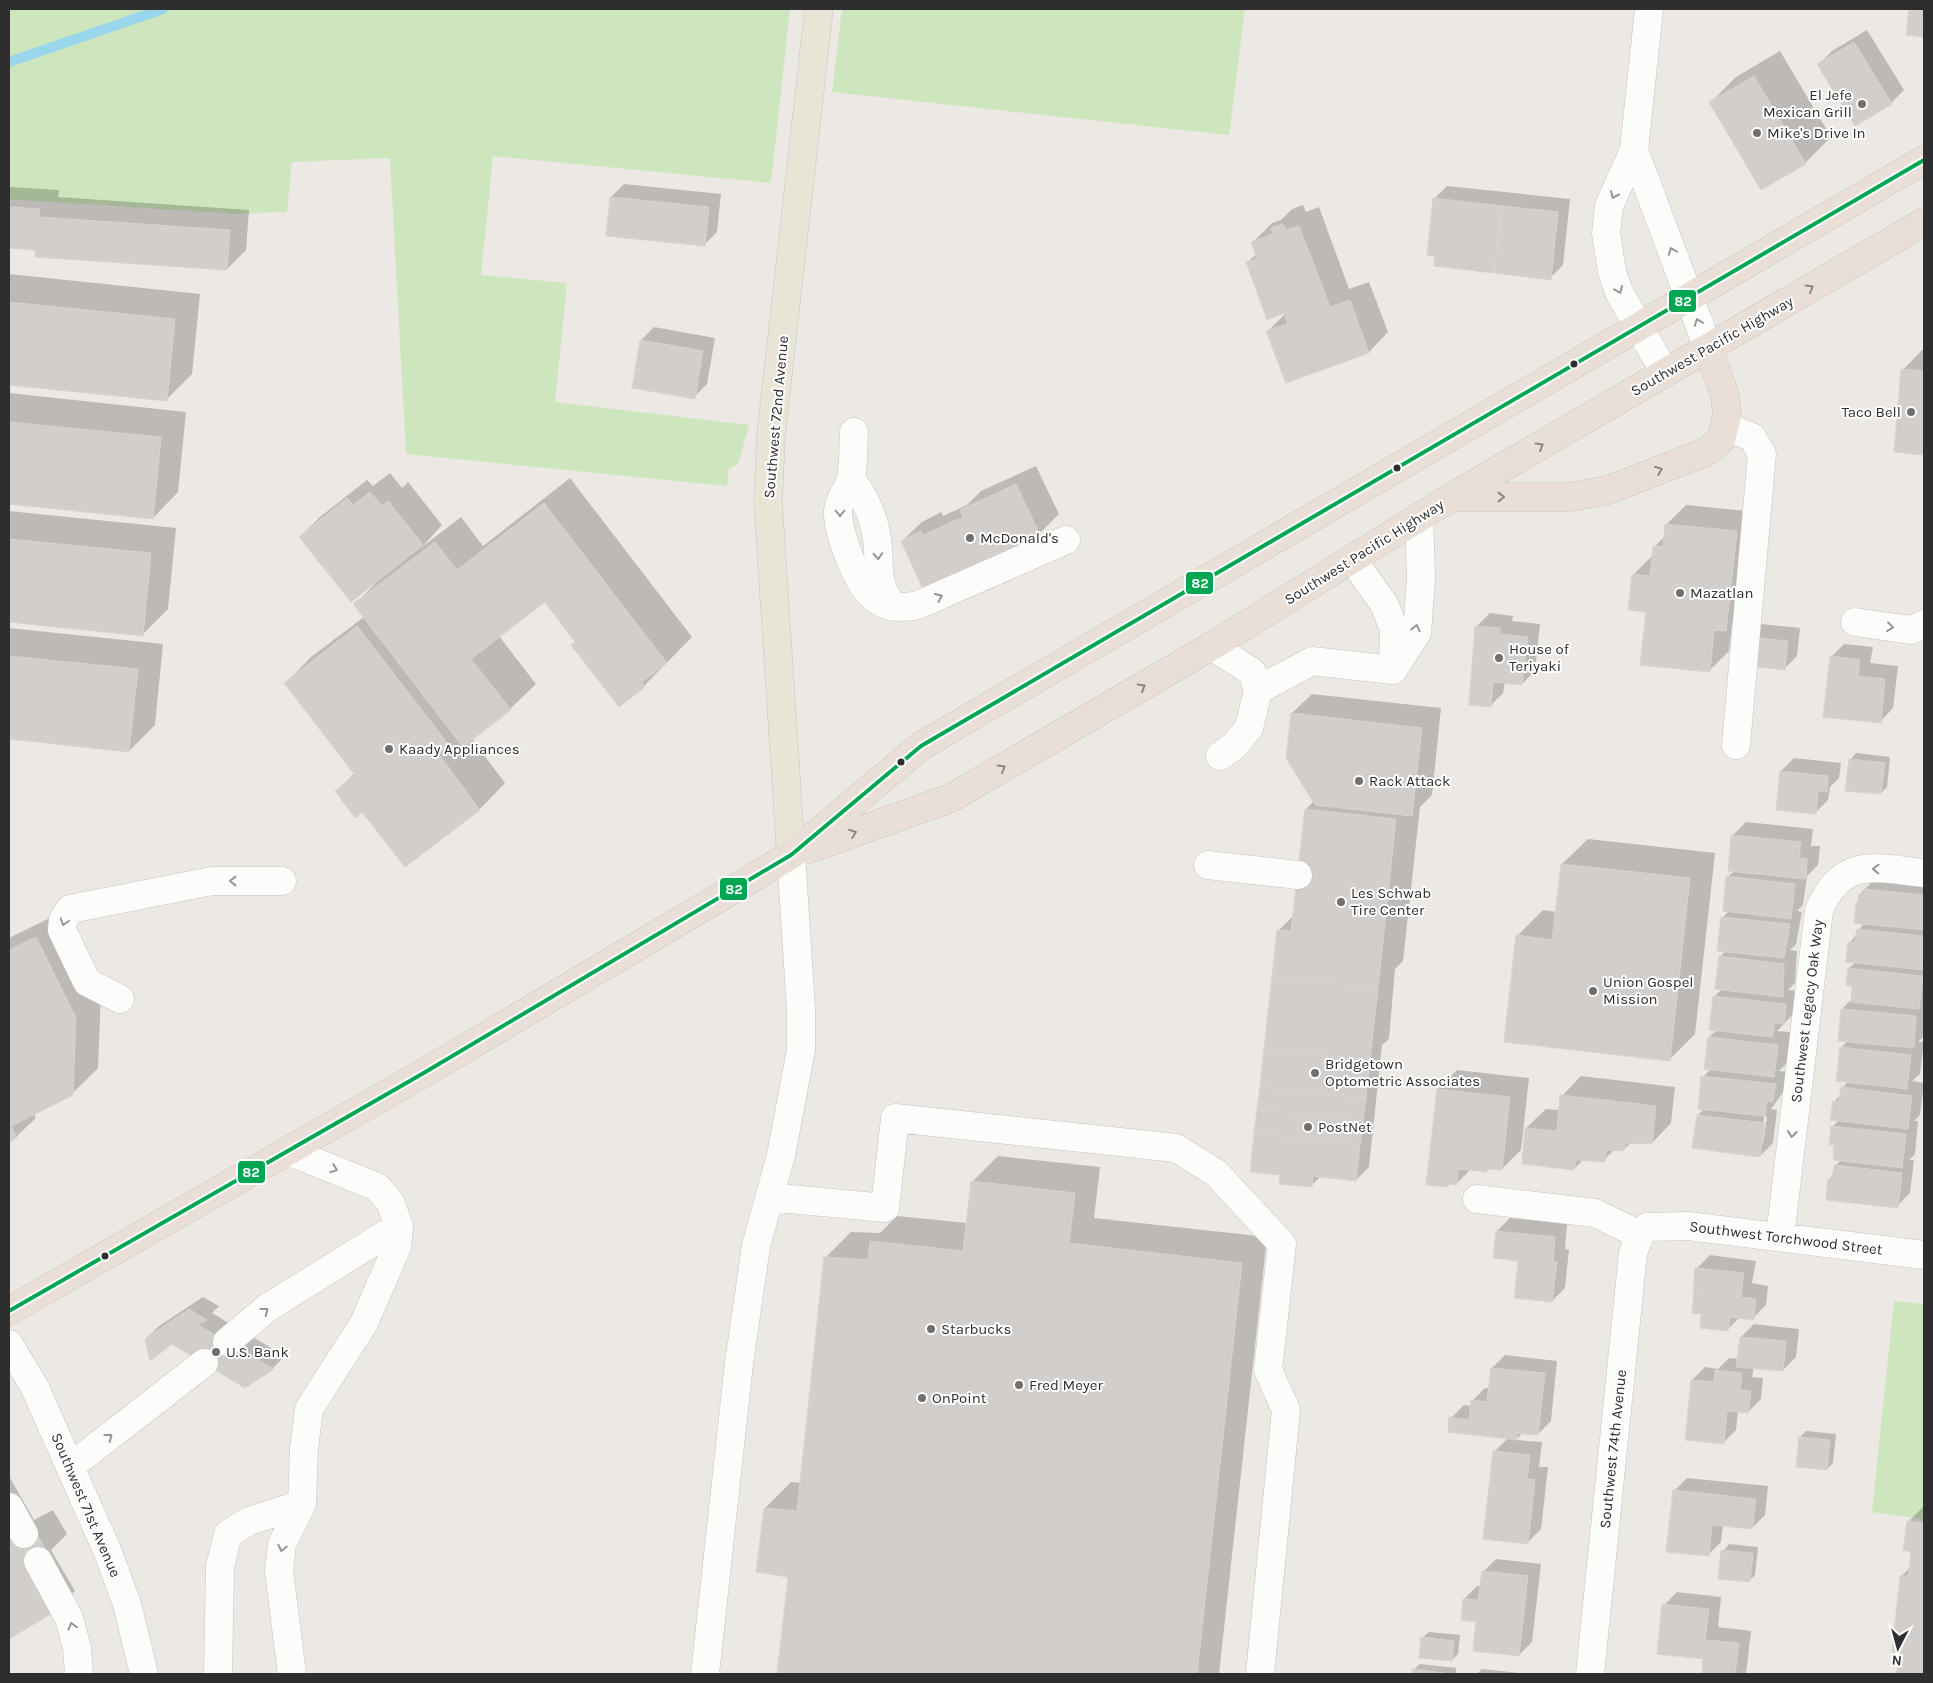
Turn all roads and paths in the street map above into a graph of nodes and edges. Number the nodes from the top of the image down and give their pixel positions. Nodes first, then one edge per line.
1 (819, 9) edge
2 (1649, 9) edge
3 (1634, 150) junction
4 (1924, 160) edge
5 (1924, 222) edge
6 (1689, 296) junction
7 (1637, 327) junction
8 (1708, 348) junction
9 (1664, 373) junction
10 (1726, 427) junction
11 (854, 432) dead end
12 (1452, 497) junction
13 (1419, 518) junction
14 (1066, 540) dead end
15 (1352, 559) junction
16 (1855, 622) dead end
17 (1924, 624) edge
18 (1212, 646) junction
19 (1393, 670) junction
20 (1258, 690) junction
21 (1736, 745) dead end
22 (1220, 756) dead end
23 (791, 856) junction
24 (1208, 865) dead end
25 (1924, 874) edge
26 (1298, 875) dead end
27 (282, 881) dead end
28 (120, 999) dead end
29 (288, 1151) junction
30 (769, 1197) junction
31 (1477, 1199) dead end
32 (398, 1226) junction
33 (1644, 1231) junction
34 (1780, 1237) junction
35 (1924, 1255) edge
36 (9, 1311) edge
37 (227, 1342) dead end
38 (9, 1344) edge
39 (204, 1363) dead end
40 (70, 1467) junction
41 (302, 1504) junction
42 (9, 1507) edge
43 (24, 1534) dead end
44 (38, 1561) dead end
45 (79, 1674) edge
46 (144, 1674) edge
47 (218, 1674) edge
48 (292, 1674) edge
49 (705, 1674) edge
50 (1260, 1674) edge
51 (1590, 1674) edge

1 - 23 main road, Southwest 72nd Avenue
2 - 3 street
6 -> 3 street
3 -> 7 street
4 - 6 highway, Southwest Pacific Highway
8 -> 5 highway, Southwest Pacific Highway
6 - 7 highway, Southwest Pacific Highway
8 -> 6 street
7 - 9 street
7 - 23 highway, Southwest Pacific Highway
8 - 9 highway, Southwest Pacific Highway
8 - 10 highway
12 -> 9 highway, Southwest Pacific Highway
12 -> 10 highway
10 - 21 street
11 -> 14 street
12 - 13 highway, Southwest Pacific Highway
13 - 15 highway, Southwest Pacific Highway
19 -> 13 street
15 - 18 highway, Southwest Pacific Highway
15 - 19 street
16 -> 17 street
18 - 20 street
23 -> 18 highway, Southwest Pacific Highway
19 - 20 street
20 - 22 street
23 - 29 highway, Southwest Pacific Highway
23 - 30 street
24 - 26 street
25 -> 34 street, Southwest Legacy Oak Way
27 -> 28 street
29 -> 32 street
29 - 36 highway, Southwest Pacific Highway
30 - 49 street
30 - 50 street
31 - 33 street
37 -> 32 street
32 - 41 street
33 - 34 street, Southwest Torchwood Street
33 - 51 street, Southwest 74th Avenue
34 - 35 street, Southwest Torchwood Street
38 - 40 street, Southwest 71st Avenue
40 -> 39 street
40 - 46 street, Southwest 71st Avenue
41 - 47 street
41 -> 48 street
42 - 43 street
45 -> 44 street

